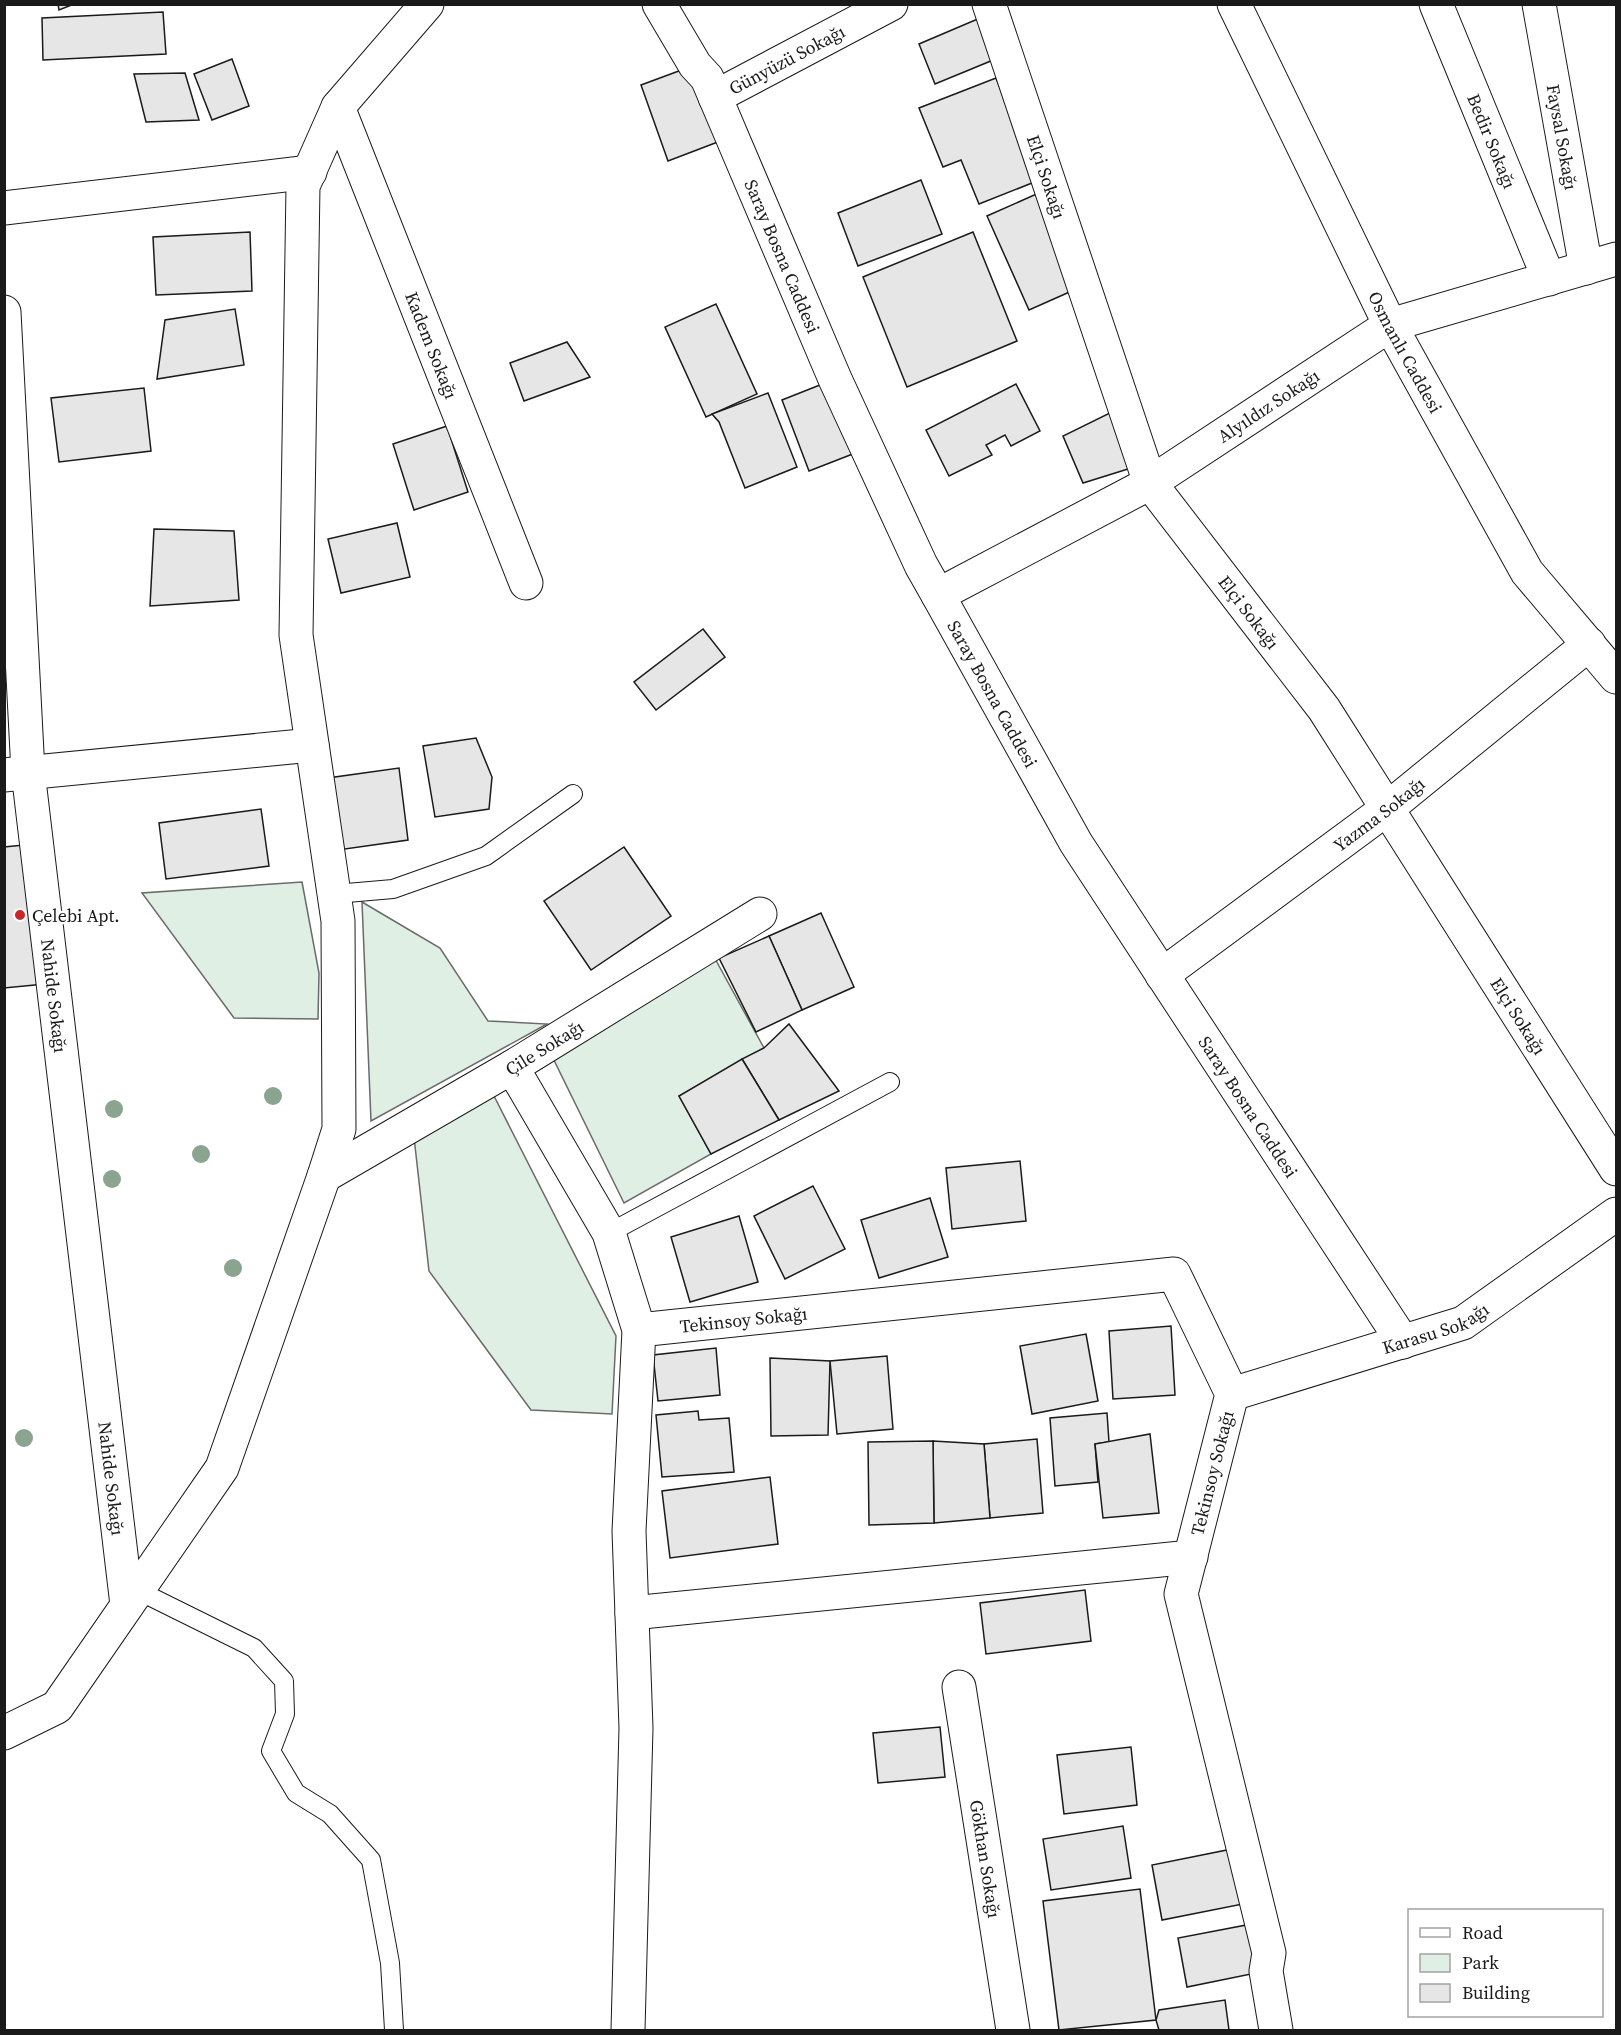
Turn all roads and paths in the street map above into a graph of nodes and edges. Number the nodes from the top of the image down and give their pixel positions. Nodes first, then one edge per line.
1 (427, 4) edge
2 (659, 4) edge
3 (891, 4) edge
4 (989, 4) edge
5 (1234, 4) edge
6 (1436, 4) edge
7 (1539, 4) edge
8 (715, 97) junction
9 (338, 107) junction
10 (309, 172) junction
11 (4, 208) edge
12 (1617, 259) edge
13 (1586, 268) junction
14 (1549, 279) junction
15 (4, 312) edge
16 (1390, 325) junction
17 (1150, 483) junction
18 (526, 584) dead end
19 (938, 596) junction
20 (1589, 644) junction
21 (1617, 677) edge
22 (312, 745) junction
23 (16, 773) edge
24 (573, 794) dead end
25 (1388, 808) junction
26 (334, 894) junction
27 (760, 914) dead end
28 (1162, 975) junction
29 (512, 1067) junction
30 (890, 1082) dead end
31 (1617, 1169) edge
32 (324, 1176) junction
33 (1617, 1214) edge
34 (609, 1233) junction
35 (639, 1330) junction
36 (1402, 1342) junction
37 (1232, 1394) junction
38 (1191, 1557) junction
39 (131, 1599) junction
40 (632, 1613) junction
41 (959, 1687) dead end
42 (4, 1733) edge
43 (394, 2031) edge
44 (628, 2031) edge
45 (1012, 2031) edge
46 (1276, 2031) edge

1 - 9 street
2 - 8 street, Saray Bosna Caddesi
3 - 8 street, Günyüzü Sokağı
4 - 17 street, Elçi Sokağı
5 - 16 street, Osmanlı Caddesi
6 - 14 street, Bedir Sokağı
7 - 13 street, Faysal Sokağı
8 - 19 street, Saray Bosna Caddesi
9 - 10 street
9 - 18 street, Kadem Sokağı
10 - 11 street
10 - 22 street
12 - 13 street, Alyıldız Sokağı
13 - 14 street, Alyıldız Sokağı
14 - 16 street, Alyıldız Sokağı
15 - 23 street, Nahide Sokağı
16 - 17 street, Alyıldız Sokağı
16 - 20 street, Osmanlı Caddesi
17 - 19 street, Alyıldız Sokağı
17 - 25 street, Elçi Sokağı
19 - 28 street, Saray Bosna Caddesi
20 - 21 street, Osmanlı Caddesi
20 - 25 street, Yazma Sokağı
22 - 23 street
22 - 26 street
23 - 39 street, Nahide Sokağı
24 - 26 lane
25 - 28 street, Yazma Sokağı
25 - 31 street, Elçi Sokağı
26 - 32 street
27 - 29 street, Çile Sokağı
28 - 36 street, Saray Bosna Caddesi
29 - 32 street, Çile Sokağı
29 - 34 street
30 - 34 lane
32 - 39 street
33 - 36 street, Karasu Sokağı
34 - 35 street
35 - 37 street, Tekinsoy Sokağı
35 - 40 street
36 - 37 street, Karasu Sokağı
37 - 38 street, Tekinsoy Sokağı
38 - 40 street
38 - 46 street, Tekinsoy Sokağı
39 - 42 street
39 - 43 lane
40 - 44 street
41 - 45 street, Gökhan Sokağı

